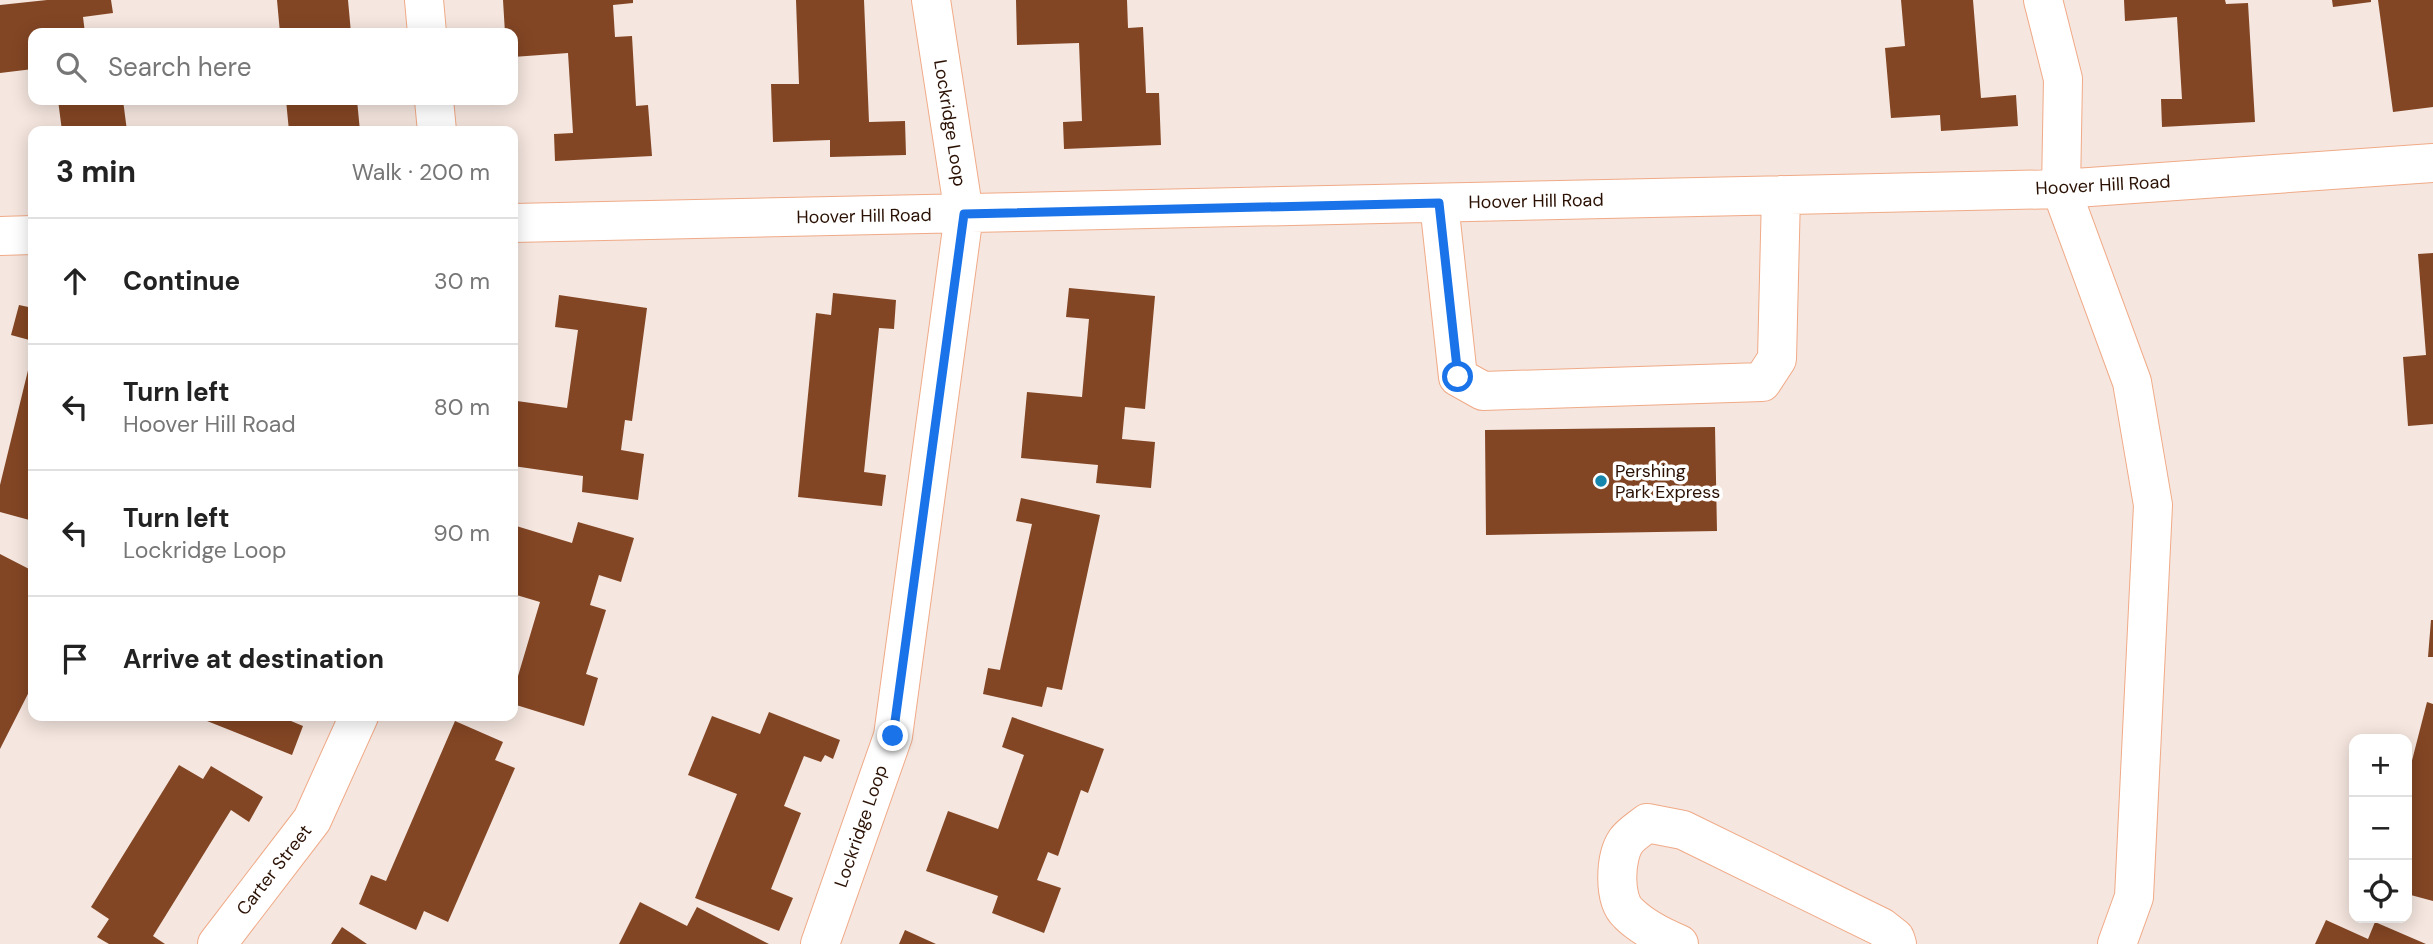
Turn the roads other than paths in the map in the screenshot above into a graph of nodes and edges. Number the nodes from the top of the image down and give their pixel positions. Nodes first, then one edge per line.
1 (424, 0) edge
2 (931, 0) edge
3 (2043, 0) edge
4 (427, 28) edge
5 (434, 105) edge
6 (437, 126) edge
7 (2433, 163) edge
8 (2061, 189) junction
9 (1781, 195) junction
10 (1439, 203) junction
11 (964, 214) junction
12 (518, 223) edge
13 (28, 235) edge
14 (0, 236) edge
15 (357, 721) edge
16 (217, 944) edge
17 (820, 944) edge
18 (1679, 944) edge
19 (1897, 944) edge
20 (2117, 944) edge

1 - 4 street
2 - 11 street, Lockridge Loop
3 - 8 street
5 - 6 street
7 - 8 street, Hoover Hill Road
8 - 9 street, Hoover Hill Road
8 - 20 street
9 - 10 street, Hoover Hill Road
9 - 10 street
10 - 11 street, Hoover Hill Road
11 - 12 street, Hoover Hill Road
11 - 17 street, Lockridge Loop
13 - 14 street
15 - 16 street, Carter Street
18 - 19 street

